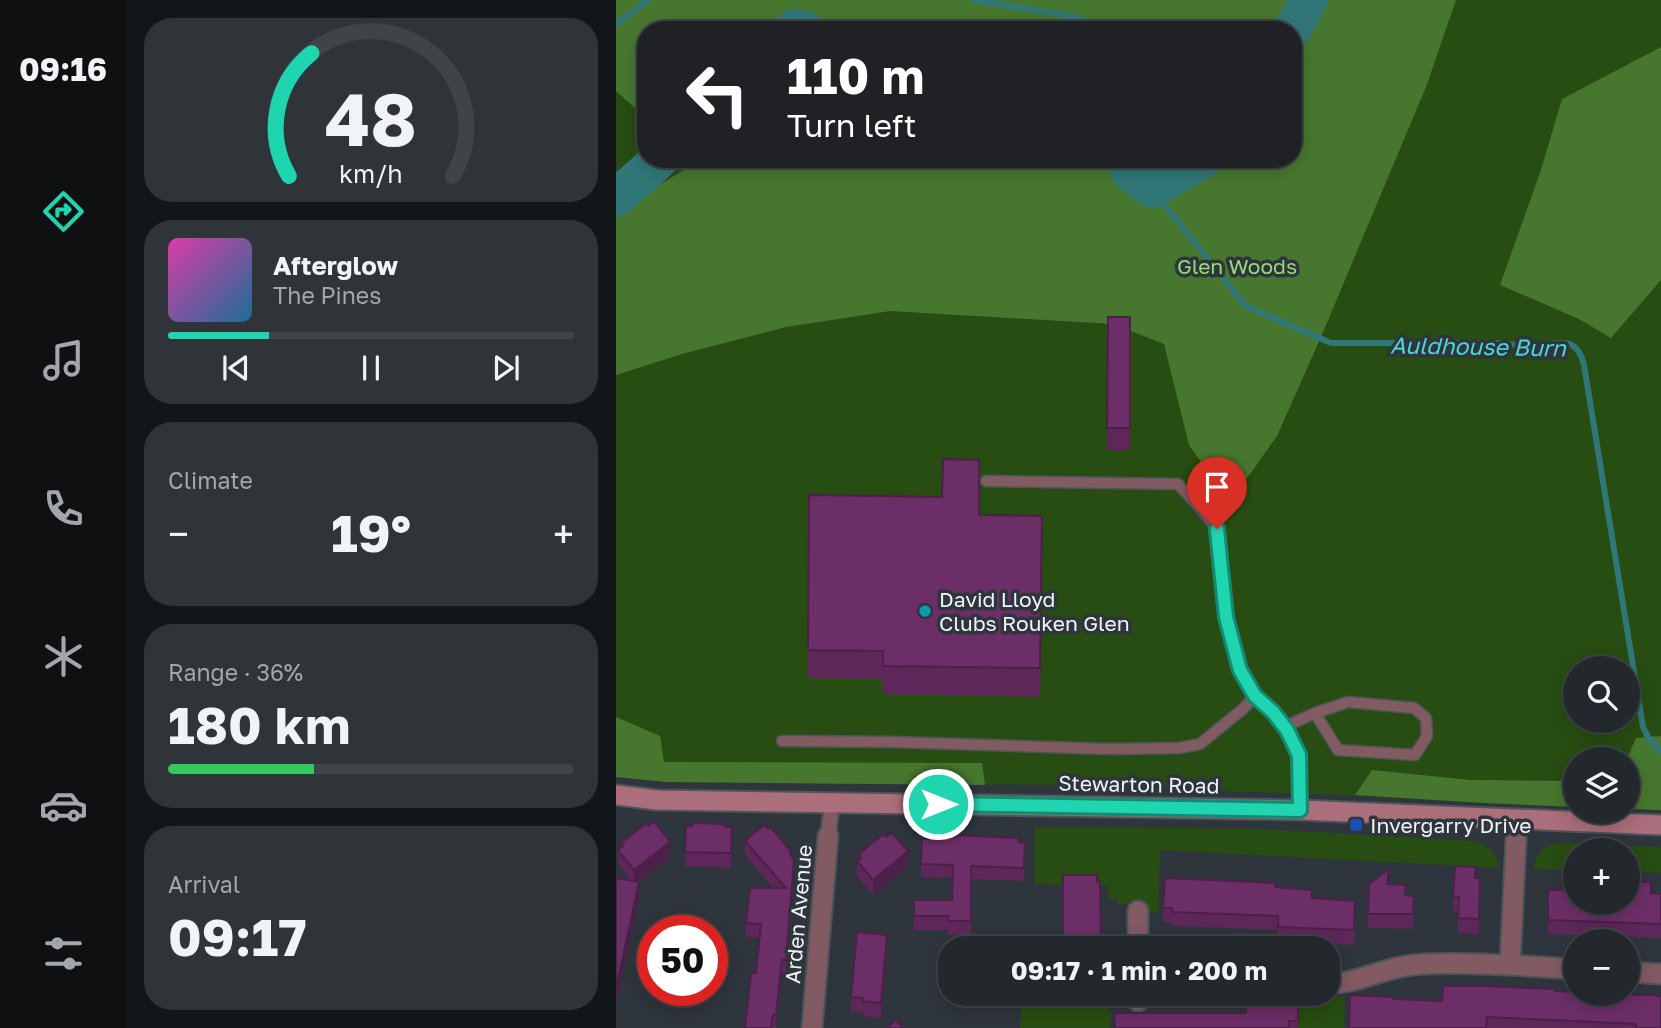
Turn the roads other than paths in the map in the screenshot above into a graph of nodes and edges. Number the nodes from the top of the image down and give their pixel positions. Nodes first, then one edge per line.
1 (986, 481) dead end
2 (1255, 696) junction
3 (1315, 713) junction
4 (1284, 727) junction
5 (782, 741) dead end
6 (616, 795) edge
7 (832, 804) junction
8 (1300, 810) junction
9 (1517, 818) junction
10 (1661, 825) edge
11 (828, 836) joint
12 (1138, 911) dead end
13 (1138, 936) edge
14 (1510, 965) junction
15 (1563, 968) edge
16 (1640, 973) edge
17 (1661, 974) edge
18 (1340, 982) edge
19 (812, 1028) edge

1 - 2 lane
2 - 4 lane
2 - 5 lane
3 - 3 lane
3 - 4 lane
4 - 8 lane
6 - 7 main road, Stewarton Road
7 - 8 main road, Stewarton Road
7 - 11 street, Arden Avenue
8 - 9 main road, Stewarton Road
9 - 10 main road, Stewarton Road
9 - 14 street
11 - 19 street, Arden Avenue
12 - 13 street
14 - 15 street
14 - 18 street
16 - 17 street

